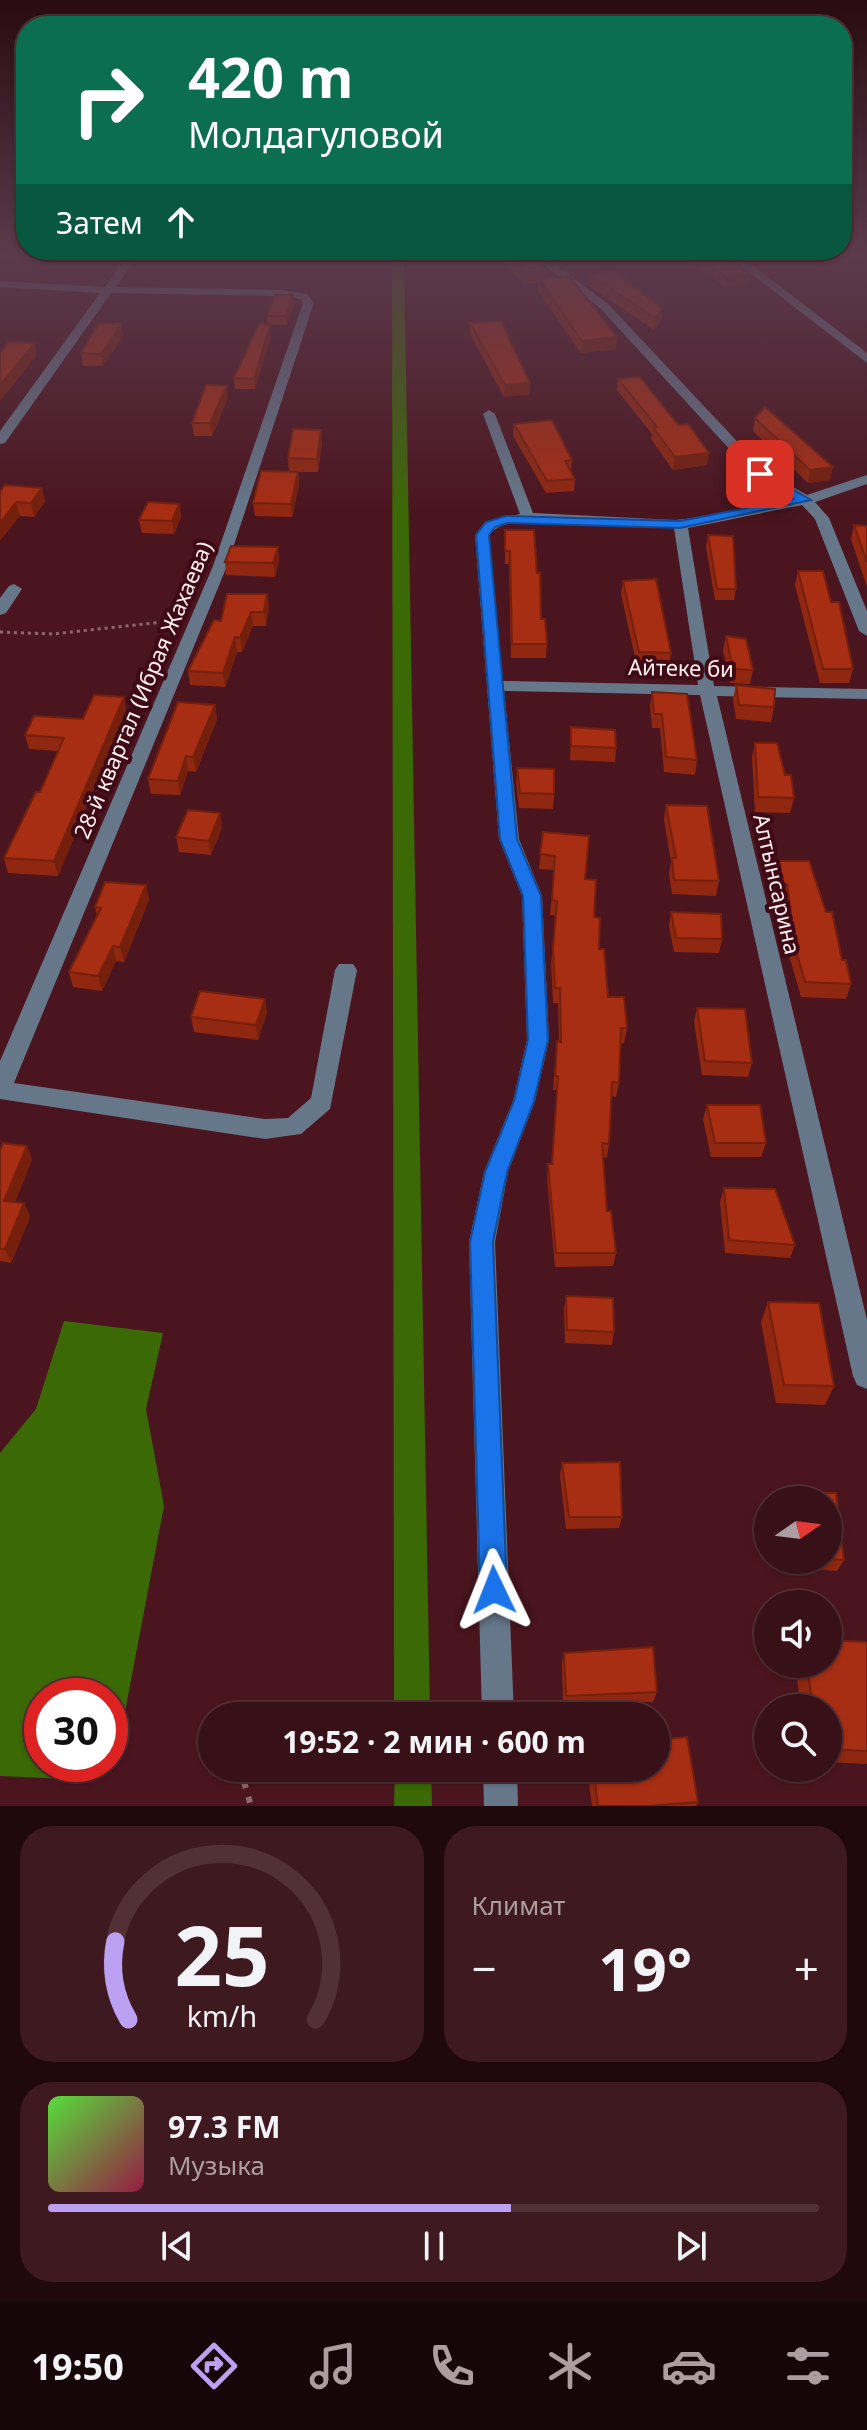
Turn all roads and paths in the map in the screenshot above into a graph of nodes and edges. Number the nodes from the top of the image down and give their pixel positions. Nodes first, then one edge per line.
1 (70, 342) edge
2 (296, 342) edge
3 (638, 342) edge
4 (845, 342) edge
5 (867, 359) edge
6 (489, 414) dead end
7 (0, 440) edge
8 (867, 479) edge
9 (805, 500) junction
10 (528, 517) junction
11 (680, 524) junction
12 (14, 589) dead end
13 (0, 610) edge
14 (198, 618) junction
15 (867, 631) edge
16 (0, 632) edge
17 (494, 686) junction
18 (707, 691) junction
19 (867, 694) edge
20 (346, 970) dead end
21 (0, 1089) edge
22 (867, 1376) edge
23 (498, 1702) edge
24 (244, 1782) edge
25 (500, 1782) edge
26 (251, 1806) edge
27 (501, 1806) edge

1 - 7 street
2 - 14 street, 28-й квартал (Ибрая Жахаева)
3 - 9 street
4 - 5 street
6 - 10 street
8 - 9 street
9 - 11 street
9 - 15 street
10 - 11 street
10 - 17 street
11 - 18 street, Алтынсарина
12 - 13 street
14 - 16 path
14 - 21 street, 28-й квартал (Ибрая Жахаева)
17 - 18 street, Айтеке би
17 - 23 street
18 - 19 street, Айтеке би
18 - 22 street, Алтынсарина
20 - 21 street
24 - 26 path
25 - 27 street

